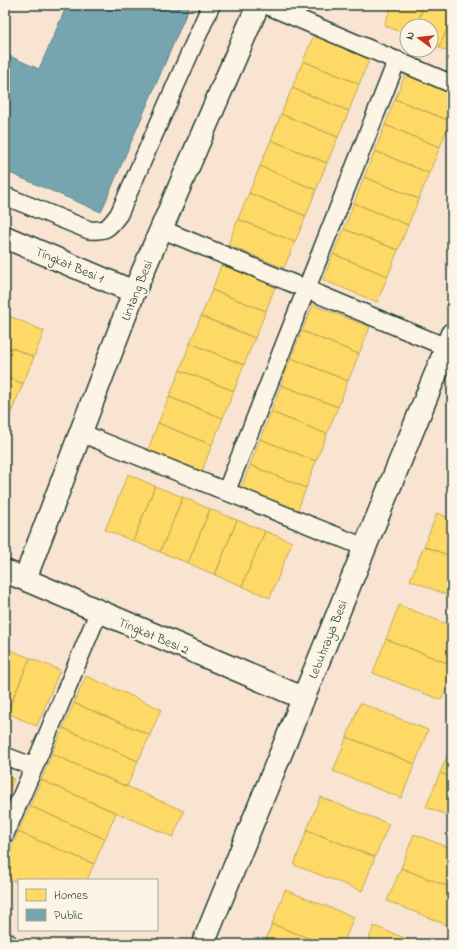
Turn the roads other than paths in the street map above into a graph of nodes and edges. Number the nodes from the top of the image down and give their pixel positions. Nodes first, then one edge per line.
1 (211, 5) edge
2 (258, 5) edge
3 (266, 5) edge
4 (397, 60) junction
5 (452, 84) edge
6 (5, 196) edge
7 (161, 229) junction
8 (5, 237) edge
9 (306, 289) junction
10 (134, 292) junction
11 (450, 342) edge
12 (81, 433) junction
13 (226, 492) junction
14 (364, 547) junction
15 (5, 571) edge
16 (25, 579) junction
17 (99, 611) junction
18 (303, 698) junction
19 (5, 756) edge
20 (34, 768) junction
21 (5, 834) edge
22 (203, 944) edge

1 - 6 lane
2 - 7 street, Lintang Besi
3 - 4 lane
4 - 5 lane
4 - 9 lane
7 - 9 lane
7 - 10 street, Lintang Besi
8 - 10 street, Tingkat Besi 1
9 - 11 lane
9 - 13 lane
10 - 12 street, Lintang Besi
11 - 14 street, Lebuhraya Besi
12 - 13 lane
12 - 16 street, Lintang Besi
13 - 14 lane
14 - 18 street, Lebuhraya Besi
15 - 16 street, Tingkat Besi 2
16 - 17 street, Tingkat Besi 2
17 - 18 street, Tingkat Besi 2
17 - 20 lane
18 - 22 street, Lebuhraya Besi
19 - 20 lane
20 - 21 lane

